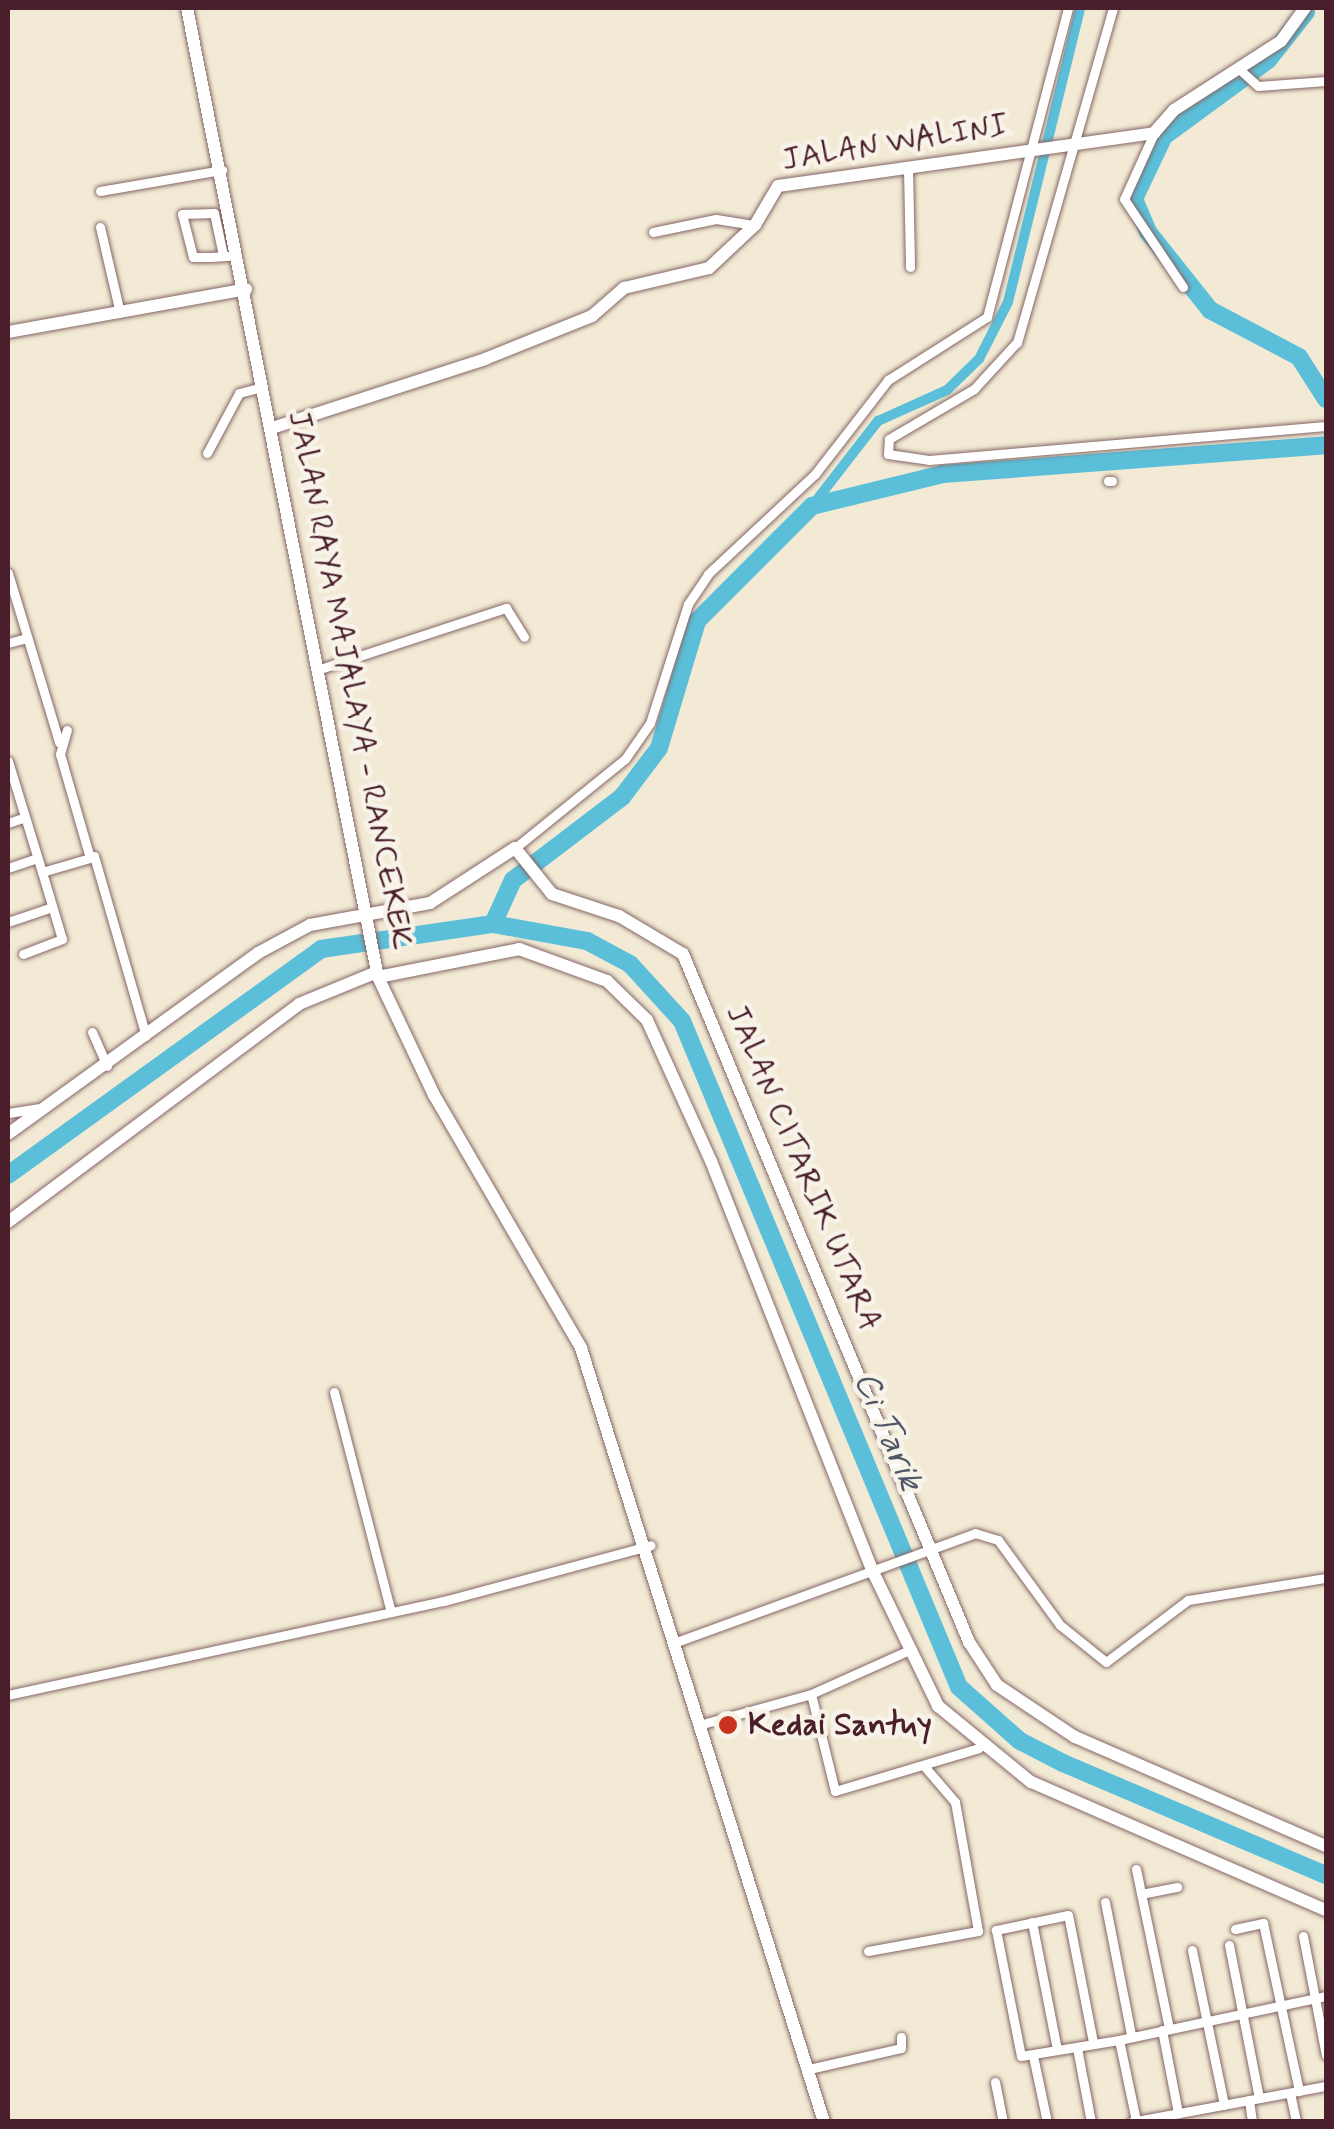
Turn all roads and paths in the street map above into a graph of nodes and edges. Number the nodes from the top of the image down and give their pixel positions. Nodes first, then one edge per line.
1 (187, 8) edge
2 (1068, 8) edge
3 (1114, 8) edge
4 (1306, 8) edge
5 (1240, 71) junction
6 (1326, 81) edge
7 (1154, 133) junction
8 (1066, 145) junction
9 (1030, 151) junction
10 (908, 168) junction
11 (222, 170) junction
12 (100, 191) dead end
13 (755, 225) junction
14 (100, 227) dead end
15 (652, 232) dead end
16 (238, 254) junction
17 (222, 256) junction
18 (910, 267) dead end
19 (1182, 287) dead end
20 (246, 289) junction
21 (121, 315) junction
22 (8, 332) edge
23 (266, 387) junction
24 (1326, 426) edge
25 (275, 427) junction
26 (207, 452) dead end
27 (8, 573) edge
28 (524, 637) dead end
29 (28, 638) junction
30 (8, 643) edge
31 (323, 668) junction
32 (67, 730) dead end
33 (60, 744) junction
34 (8, 760) edge
35 (10, 776) edge
36 (25, 817) junction
37 (8, 822) edge
38 (517, 849) junction
39 (94, 856) junction
40 (37, 858) junction
41 (8, 868) edge
42 (42, 872) junction
43 (8, 906) edge
44 (52, 906) junction
45 (363, 916) junction
46 (10, 921) edge
47 (24, 954) dead end
48 (376, 969) junction
49 (92, 1032) dead end
50 (147, 1040) junction
51 (108, 1067) junction
52 (52, 1107) junction
53 (8, 1113) edge
54 (8, 1134) edge
55 (8, 1222) edge
56 (334, 1392) dead end
57 (650, 1545) junction
58 (929, 1551) junction
59 (877, 1572) junction
60 (1326, 1578) edge
61 (391, 1612) junction
62 (680, 1642) junction
63 (907, 1650) junction
64 (810, 1694) junction
65 (8, 1695) edge
66 (706, 1723) junction
67 (980, 1748) junction
68 (926, 1768) junction
69 (1326, 1846) edge
70 (1136, 1869) dead end
71 (1177, 1887) dead end
72 (1141, 1894) junction
73 (1105, 1902) dead end
74 (1326, 1910) edge
75 (1032, 1922) junction
76 (1235, 1929) dead end
77 (1304, 1936) dead end
78 (1229, 1944) dead end
79 (1192, 1950) dead end
80 (868, 1952) dead end
81 (1321, 1997) edge
82 (1280, 2008) junction
83 (1242, 2014) junction
84 (1204, 2020) junction
85 (1165, 2029) junction
86 (1131, 2035) junction
87 (901, 2037) dead end
88 (1325, 2037) edge
89 (1119, 2040) junction
90 (1093, 2042) junction
91 (1077, 2048) junction
92 (1057, 2049) junction
93 (1326, 2054) edge
94 (1034, 2056) junction
95 (809, 2069) junction
96 (995, 2082) dead end
97 (1326, 2086) edge
98 (1295, 2092) junction
99 (1254, 2099) junction
100 (1224, 2105) junction
101 (1208, 2108) junction
102 (1178, 2113) junction
103 (1133, 2121) edge
104 (824, 2122) edge
105 (1003, 2122) edge
106 (1047, 2122) edge
107 (1091, 2122) edge
108 (1211, 2122) edge
109 (1252, 2122) edge
110 (1296, 2122) edge

1 - 11 street, JALAN RAYA MAJALAYA - RANCEKEK
2 - 9 street
3 - 8 street
4 - 5 street
5 - 6 street
5 - 7 street
7 - 8 street, JALAN WALINI
7 - 19 street
8 - 9 street, JALAN WALINI
8 - 24 street
9 - 10 street, JALAN WALINI
9 - 38 street
10 - 13 street, JALAN WALINI
10 - 18 street
11 - 12 street
11 - 16 street, JALAN RAYA MAJALAYA - RANCEKEK
13 - 15 street
13 - 25 street, JALAN WALINI
14 - 21 street
16 - 17 street
16 - 20 street, JALAN RAYA MAJALAYA - RANCEKEK
17 - 17 street
20 - 21 street
20 - 23 street, JALAN RAYA MAJALAYA - RANCEKEK
21 - 22 street
23 - 25 street, JALAN RAYA MAJALAYA - RANCEKEK
23 - 26 street
25 - 31 street, JALAN RAYA MAJALAYA - RANCEKEK
27 - 29 street
28 - 31 street
29 - 30 street
29 - 33 street
31 - 45 street, JALAN RAYA MAJALAYA - RANCEKEK
32 - 33 street
33 - 39 street
34 - 35 street
35 - 36 street
36 - 37 street
36 - 40 street
38 - 45 street
38 - 58 street, JALAN CITARIK UTARA
39 - 42 street
39 - 50 street
40 - 41 street
40 - 42 street
42 - 44 street
43 - 46 street
44 - 46 street
44 - 47 street
45 - 48 street, JALAN RAYA MAJALAYA - RANCEKEK
45 - 50 street
48 - 55 street
48 - 57 street, JALAN RAYA MAJALAYA - RANCEKEK
48 - 59 street
49 - 51 street
50 - 51 street
51 - 52 street
52 - 53 street
52 - 54 street
56 - 61 street
57 - 61 street
57 - 62 street, JALAN RAYA MAJALAYA - RANCEKEK
58 - 59 street
58 - 60 street
58 - 69 street, JALAN CITARIK UTARA
59 - 62 street
59 - 63 street
61 - 65 street
62 - 66 street, JALAN RAYA MAJALAYA - RANCEKEK
63 - 64 street
63 - 67 street
64 - 66 street
64 - 68 street
66 - 95 street, JALAN RAYA MAJALAYA - RANCEKEK
67 - 68 street
67 - 74 street
68 - 80 street
70 - 72 street
71 - 72 street
72 - 85 street
73 - 86 street
75 - 90 street
75 - 92 street
75 - 94 street
76 - 82 street
77 - 81 street
78 - 83 street
79 - 84 street
81 - 82 street
81 - 88 street
82 - 83 street
82 - 98 street
83 - 84 street
83 - 99 street
84 - 85 street
84 - 100 street
85 - 86 street
85 - 102 street
86 - 89 street
87 - 95 street
88 - 93 street
89 - 90 street
89 - 103 street
90 - 91 street
91 - 92 street
91 - 107 street
92 - 94 street
94 - 106 street
95 - 104 street, JALAN RAYA MAJALAYA - RANCEKEK
96 - 105 street
97 - 98 street
98 - 99 street
98 - 110 street
99 - 100 street
99 - 109 street
100 - 101 street
101 - 102 street
101 - 108 street
102 - 103 street

